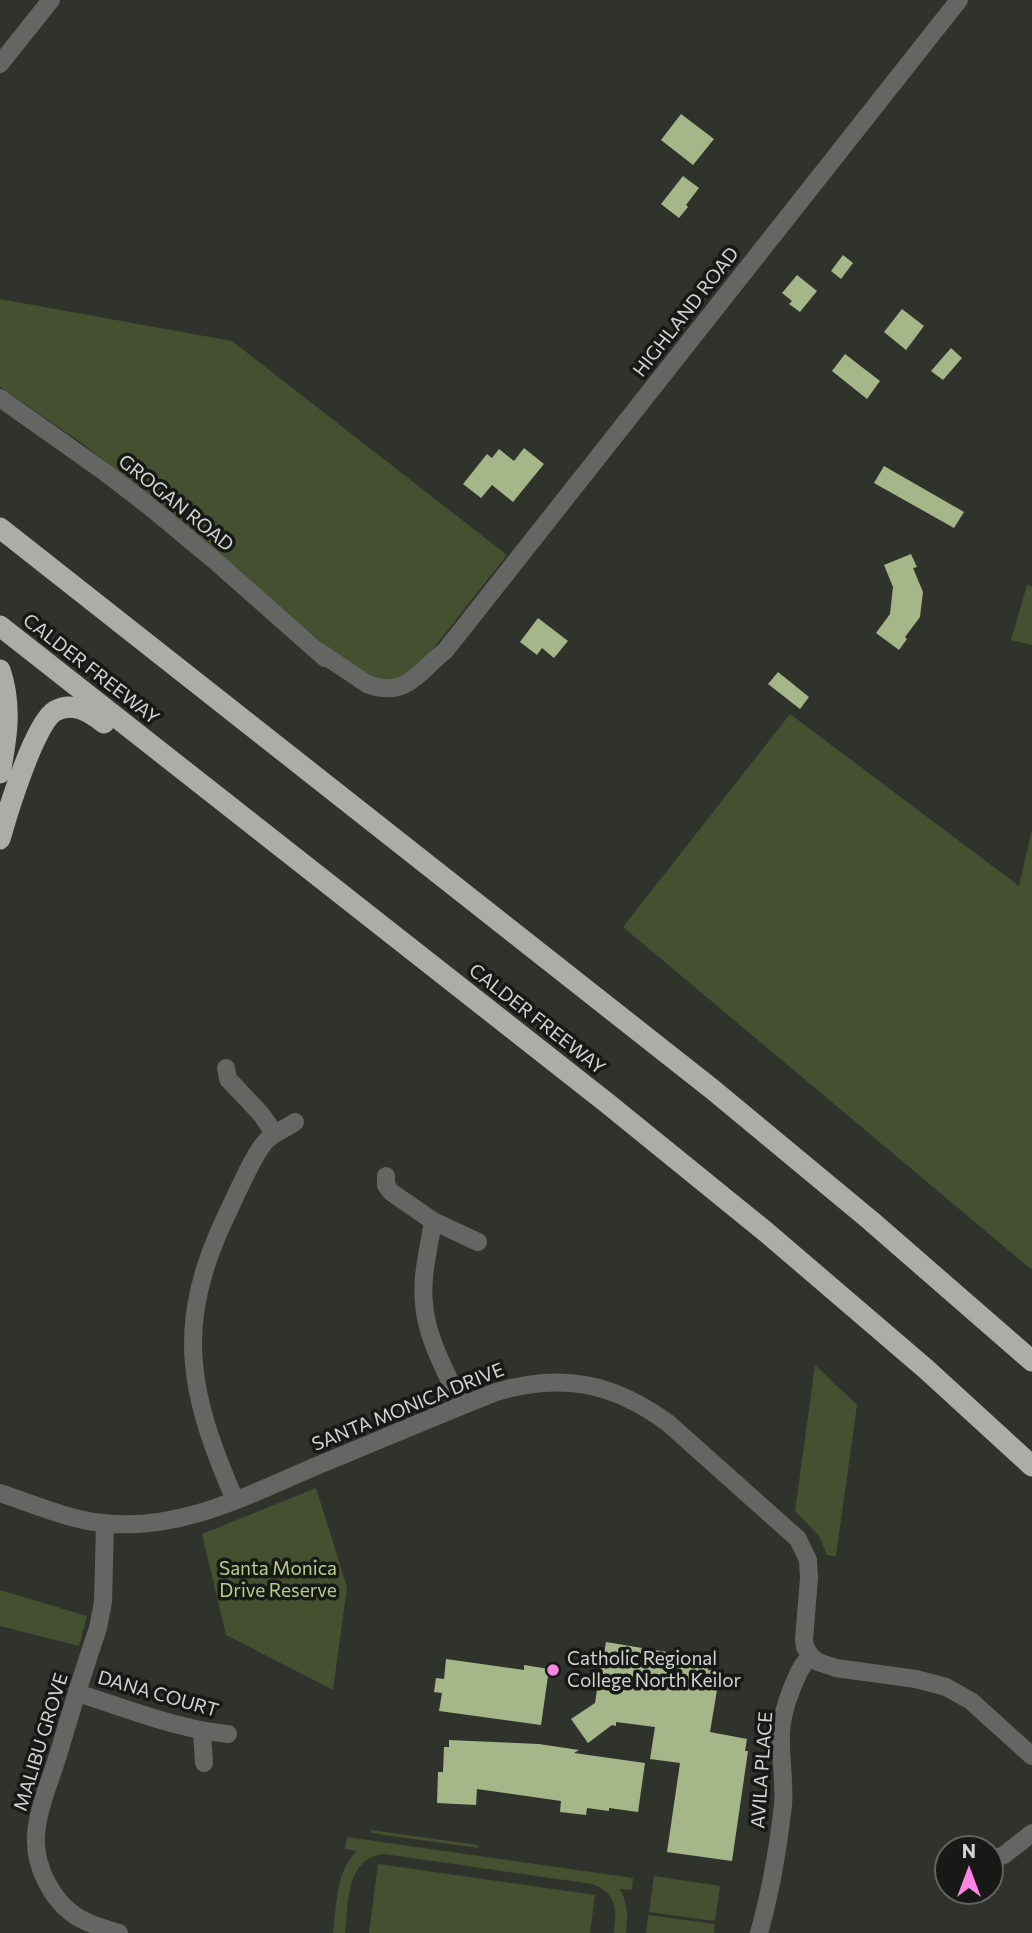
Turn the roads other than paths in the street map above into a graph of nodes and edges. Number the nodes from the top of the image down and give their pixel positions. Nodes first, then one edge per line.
1 (51, 0) edge
2 (959, 0) edge
3 (0, 64) edge
4 (0, 398) edge
5 (0, 527) edge
6 (0, 626) edge
7 (0, 670) edge
8 (392, 693) joint
9 (0, 773) edge
10 (0, 839) edge
11 (422, 959) junction
12 (226, 1068) dead end
13 (295, 1122) dead end
14 (275, 1133) junction
15 (386, 1176) dead end
16 (433, 1221) junction
17 (478, 1242) dead end
18 (1032, 1361) edge
19 (461, 1405) junction
20 (1032, 1466) edge
21 (0, 1493) edge
22 (235, 1500) junction
23 (105, 1524) junction
24 (811, 1656) junction
25 (77, 1693) junction
26 (202, 1731) junction
27 (228, 1734) dead end
28 (1032, 1756) edge
29 (204, 1763) dead end
30 (1032, 1833) edge
31 (1004, 1855) edge
32 (119, 1933) edge
33 (759, 1933) edge

1 - 3 street
2 - 8 street, HIGHLAND ROAD
4 - 8 street, GROGAN ROAD
5 - 18 highway
6 - 11 highway, CALDER FREEWAY
7 - 9 highway
10 - 11 highway
11 - 20 highway, CALDER FREEWAY
12 - 14 street
13 - 14 street
14 - 22 street
15 - 16 street
16 - 17 street
16 - 19 street
19 - 22 street, SANTA MONICA DRIVE
19 - 24 street, SANTA MONICA DRIVE
21 - 23 street, SANTA MONICA DRIVE
22 - 23 street, SANTA MONICA DRIVE
23 - 25 street, MALIBU GROVE
24 - 28 street
24 - 33 street, AVILA PLACE
25 - 26 street, DANA COURT
25 - 32 street, MALIBU GROVE
26 - 27 street, DANA COURT
26 - 29 street
30 - 31 street

